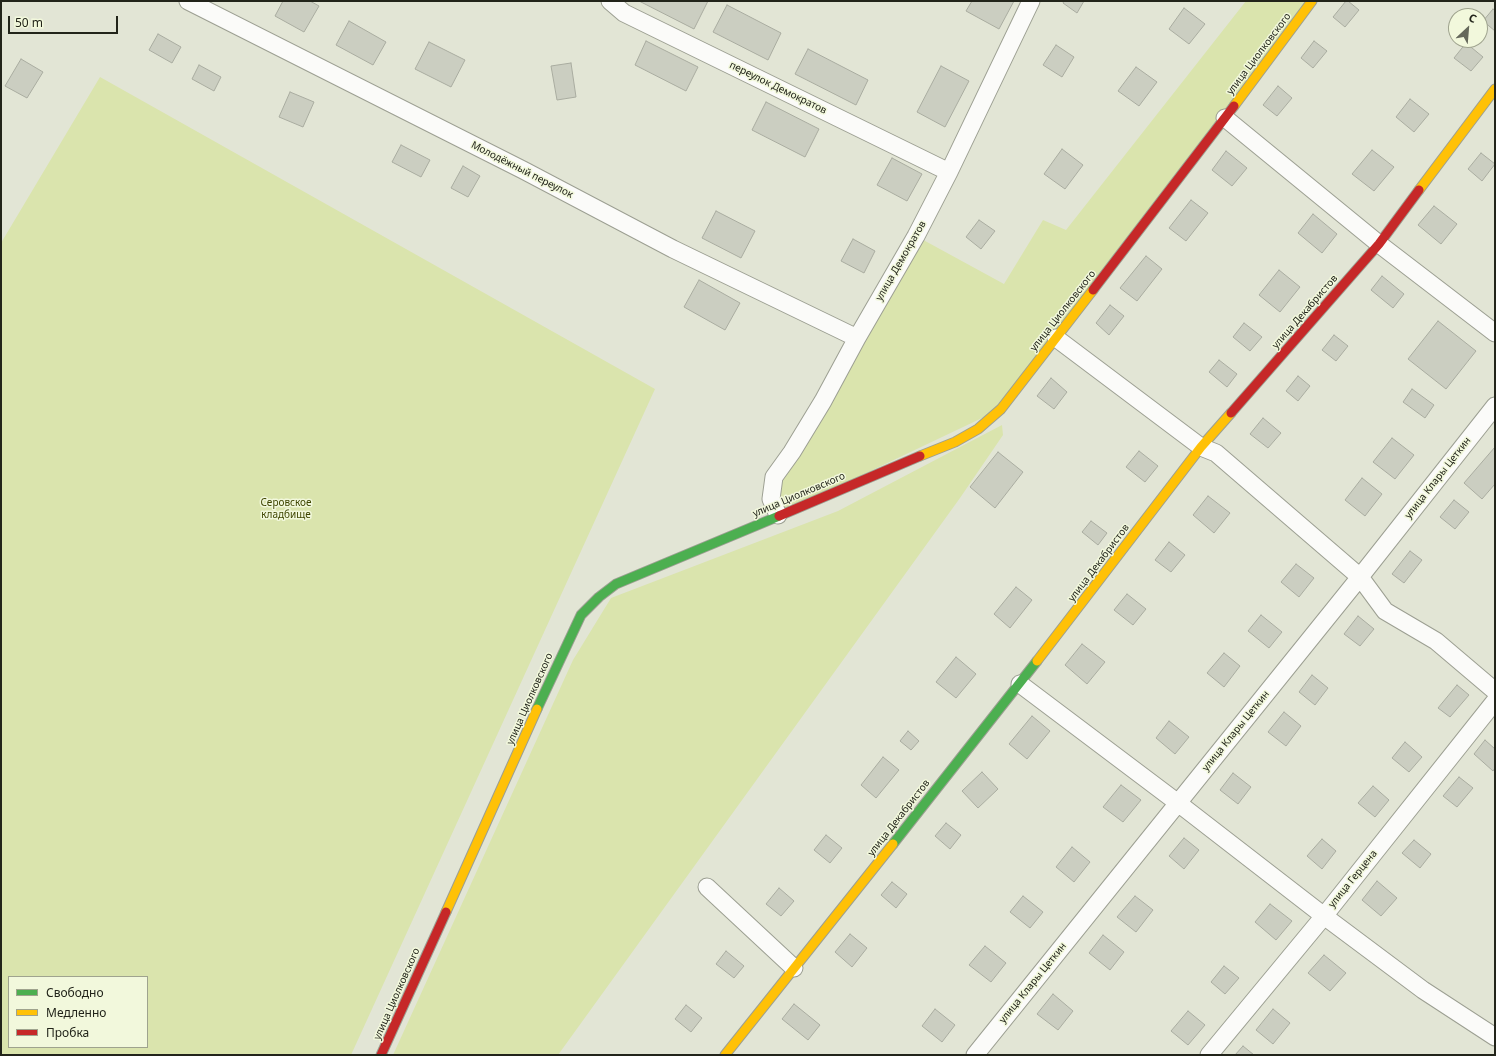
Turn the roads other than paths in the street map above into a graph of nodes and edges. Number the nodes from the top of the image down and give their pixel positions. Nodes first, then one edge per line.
1 (188, 1) edge
2 (610, 1) edge
3 (1031, 1) edge
4 (1312, 1) edge
5 (1495, 89) edge
6 (1225, 118) junction
7 (949, 172) junction
8 (1379, 244) junction
9 (1495, 333) edge
10 (857, 338) junction
11 (1056, 338) junction
12 (1495, 406) edge
13 (1201, 447) junction
14 (778, 515) junction
15 (1360, 577) junction
16 (1020, 684) junction
17 (1495, 691) edge
18 (1495, 701) edge
19 (1178, 803) junction
20 (707, 887) dead end
21 (1324, 916) junction
22 (794, 968) junction
23 (1495, 1037) edge
24 (381, 1055) edge
25 (725, 1055) edge
26 (975, 1055) edge
27 (1208, 1055) edge

1 - 10 street, Молодёжный переулок
2 - 7 street, переулок Демократов
3 - 7 street, улица Демократов
4 - 6 main road, улица Циолковского
5 - 8 main road, улица Декабристов
6 - 8 street
6 - 11 main road, улица Циолковского
7 - 10 street, улица Демократов
8 - 9 street
8 - 13 main road, улица Декабристов
10 - 14 street, улица Демократов
11 - 13 street
11 - 14 main road, улица Циолковского
12 - 15 street, улица Клары Цеткин
13 - 15 street
13 - 16 main road, улица Декабристов
14 - 24 main road, улица Циолковского
15 - 17 street
15 - 19 street, улица Клары Цеткин
16 - 19 street
16 - 22 main road, улица Декабристов
18 - 21 street, улица Герцена
19 - 21 street
19 - 26 street, улица Клары Цеткин
20 - 22 street
21 - 23 street
21 - 27 street, улица Герцена
22 - 25 main road, улица Декабристов

